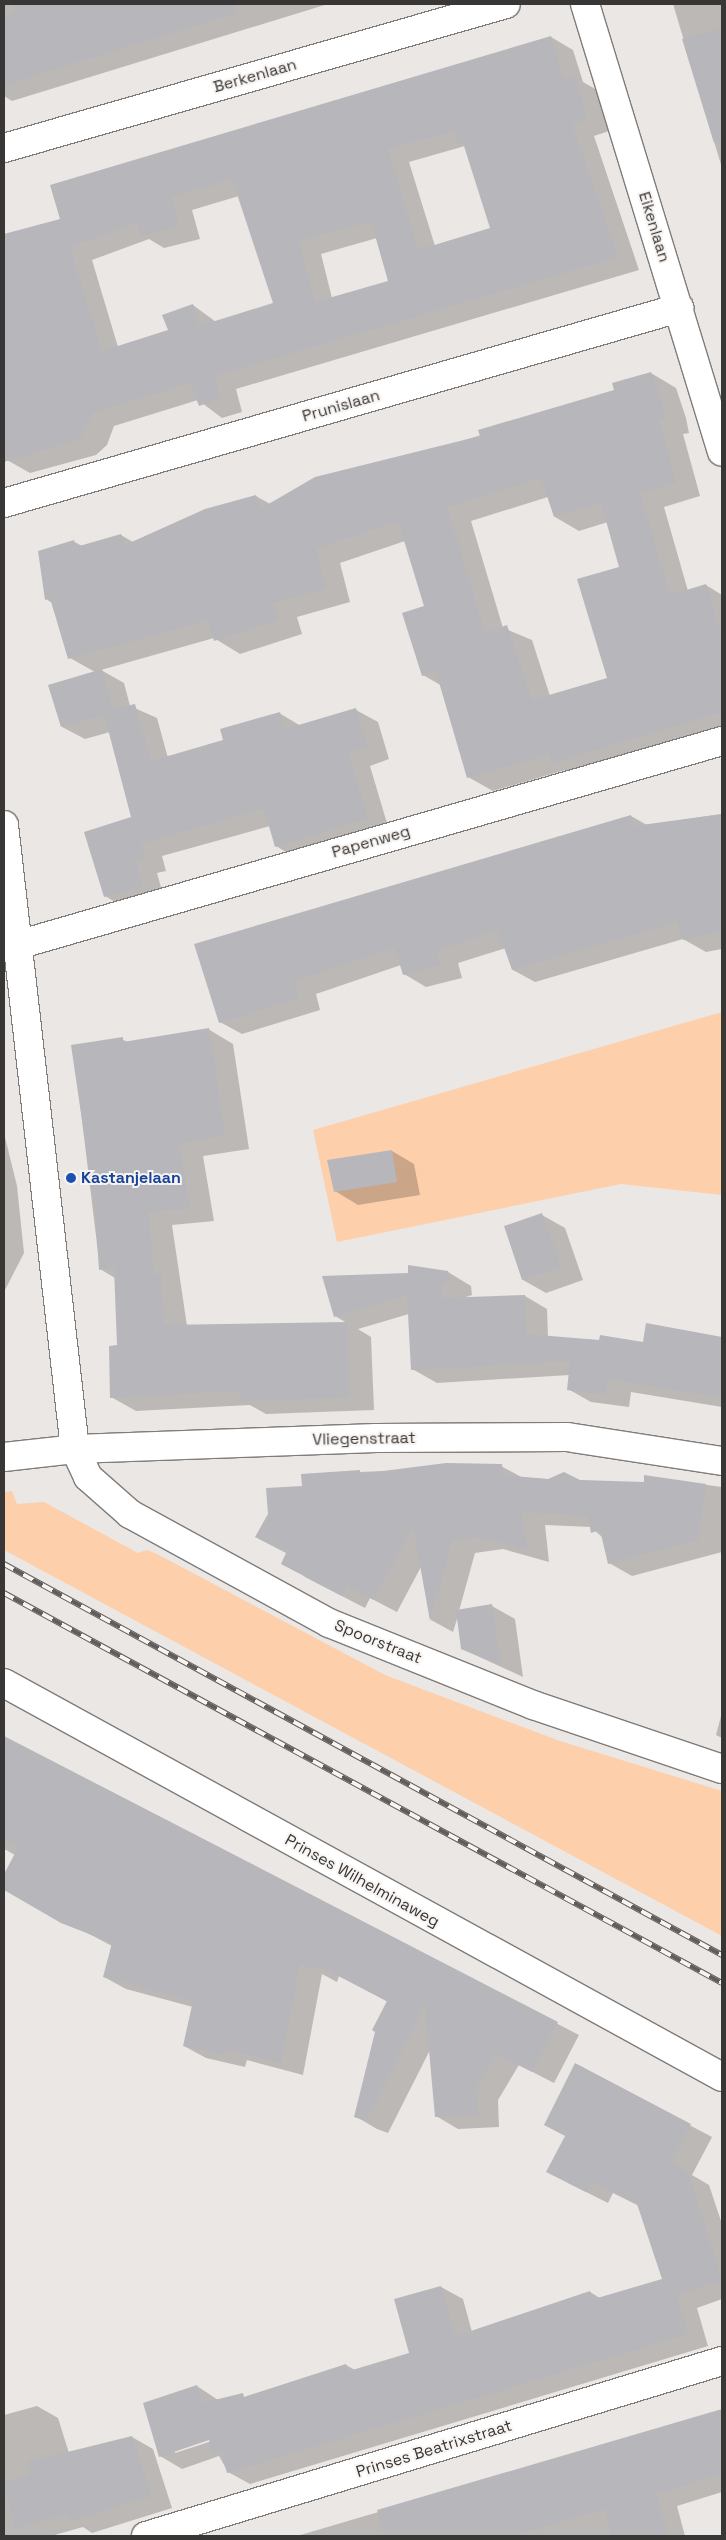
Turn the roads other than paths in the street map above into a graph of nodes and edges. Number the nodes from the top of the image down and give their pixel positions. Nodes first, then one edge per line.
1 (506, 4) edge
2 (586, 4) edge
3 (4, 148) edge
4 (679, 308) junction
5 (722, 451) edge
6 (4, 503) edge
7 (722, 740) edge
8 (4, 825) edge
9 (21, 944) junction
10 (74, 1449) junction
11 (4, 1457) edge
12 (722, 1461) edge
13 (4, 1683) edge
14 (722, 1769) edge
15 (722, 2077) edge
16 (722, 2361) edge
17 (146, 2536) edge

1 - 3 street, Berkenlaan
2 - 4 street, Eikenlaan
4 - 5 street, Eikenlaan
4 - 6 street, Prunislaan
7 - 9 street, Papenweg
8 - 9 street
9 - 10 street
10 - 11 street, Vliegenstraat
10 - 12 street, Vliegenstraat
10 - 14 street, Spoorstraat
13 - 15 street, Prinses Wilhelminaweg
16 - 17 street, Prinses Beatrixstraat

